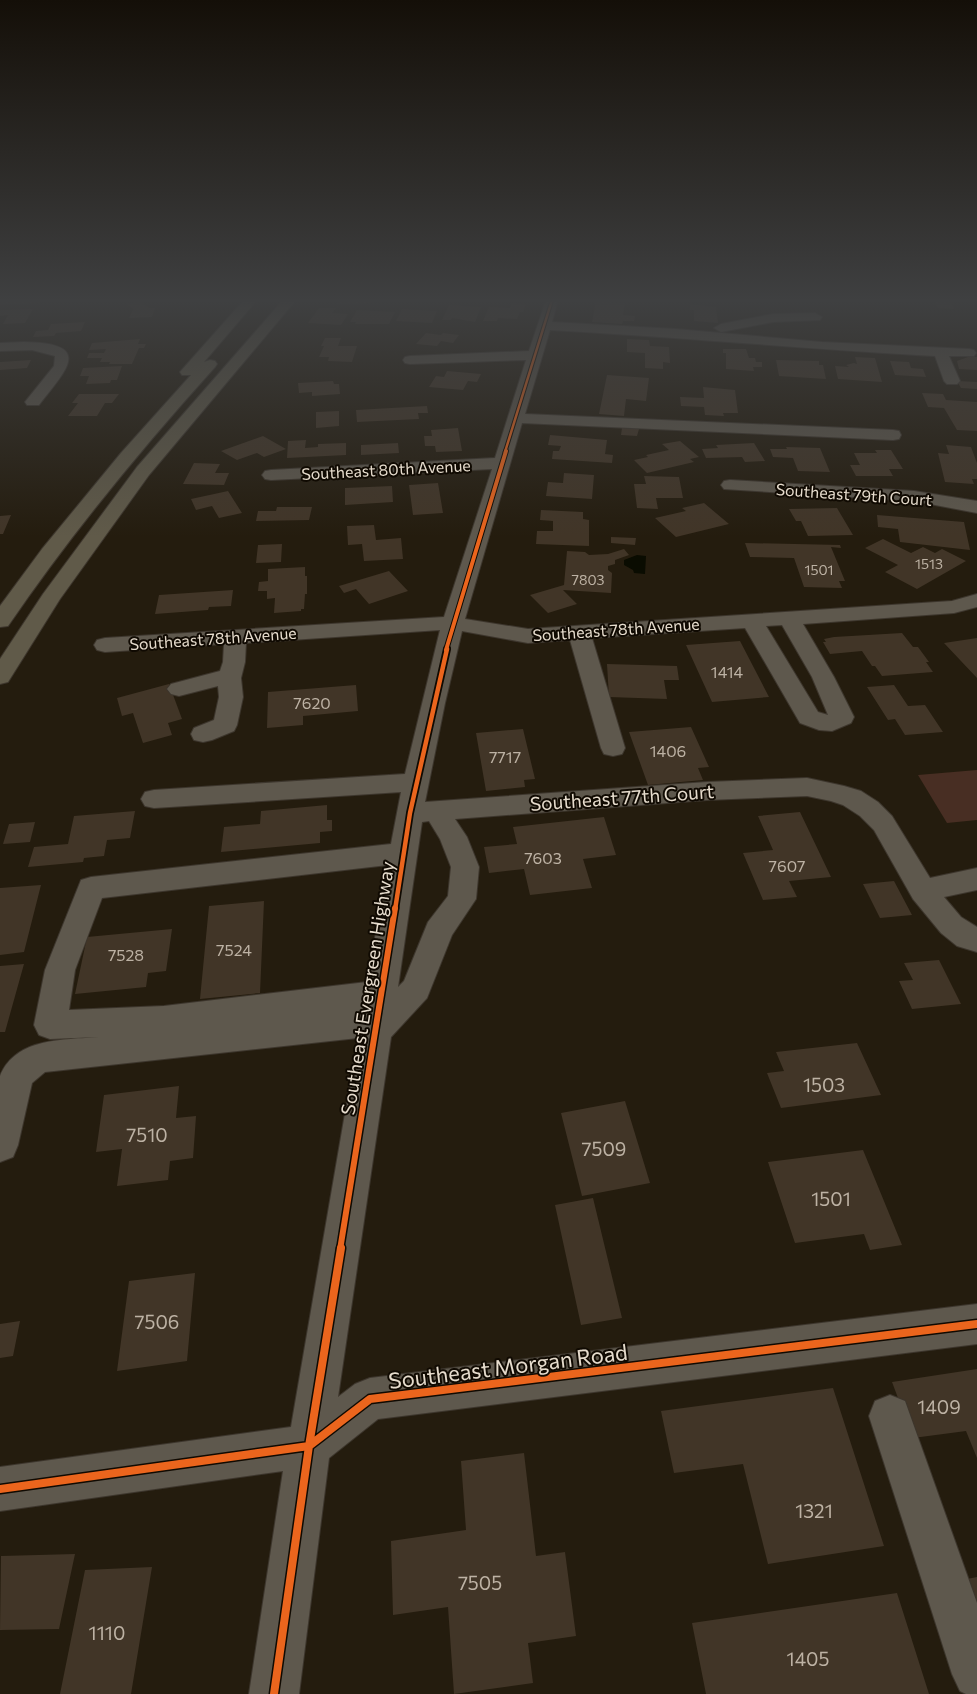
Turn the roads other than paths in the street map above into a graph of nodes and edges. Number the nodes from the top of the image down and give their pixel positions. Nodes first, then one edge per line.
1 (51, 379) edge
2 (184, 379) edge
3 (198, 379) edge
4 (215, 379) edge
5 (528, 379) edge
6 (33, 402) dead end
7 (173, 404) junction
8 (516, 418) junction
9 (892, 435) dead end
10 (501, 463) junction
11 (271, 474) dead end
12 (730, 485) dead end
13 (977, 507) edge
14 (977, 600) edge
15 (788, 618) junction
16 (0, 620) edge
17 (752, 621) junction
18 (453, 623) junction
19 (578, 632) junction
20 (235, 637) junction
21 (105, 645) dead end
22 (230, 674) junction
23 (0, 677) edge
24 (178, 689) dead end
25 (203, 734) dead end
26 (613, 748) dead end
27 (416, 782) junction
28 (154, 799) dead end
29 (423, 812) junction
30 (403, 853) junction
31 (977, 879) edge
32 (923, 891) junction
33 (977, 940) edge
34 (377, 1016) junction
35 (0, 1145) edge
36 (977, 1324) edge
37 (890, 1416) dead end
38 (310, 1446) junction
39 (0, 1489) edge
40 (977, 1674) edge
41 (274, 1694) edge

1 - 6 street
2 - 7 highway
3 - 7 highway
4 - 23 highway
5 - 8 street, Southeast Evergreen Highway
7 - 16 highway
8 - 9 street
8 - 10 street, Southeast Evergreen Highway
10 - 11 street, Southeast 80th Avenue
10 - 18 street, Southeast Evergreen Highway
12 - 13 street, Southeast 79th Court
14 - 15 street, Southeast 78th Avenue
15 - 17 street, Southeast 78th Avenue
15 - 17 street
17 - 19 street, Southeast 78th Avenue
18 - 19 street, Southeast 78th Avenue
18 - 20 street, Southeast 78th Avenue
18 - 27 street, Southeast Evergreen Highway
19 - 26 street
20 - 21 street, Southeast 78th Avenue
20 - 22 street
22 - 24 street
22 - 25 street
27 - 28 street
27 - 29 street, Southeast Evergreen Highway
29 - 30 street, Southeast Evergreen Highway
29 - 32 street, Southeast 77th Court
29 - 34 street
30 - 34 street, Southeast Evergreen Highway
30 - 34 street
31 - 32 street
32 - 33 street, Southeast 77th Court
34 - 35 street
34 - 38 street, Southeast Evergreen Highway
36 - 38 street, Southeast Morgan Road
37 - 40 street
38 - 39 street, Southeast Morgan Road
38 - 41 street, Southeast Evergreen Highway

